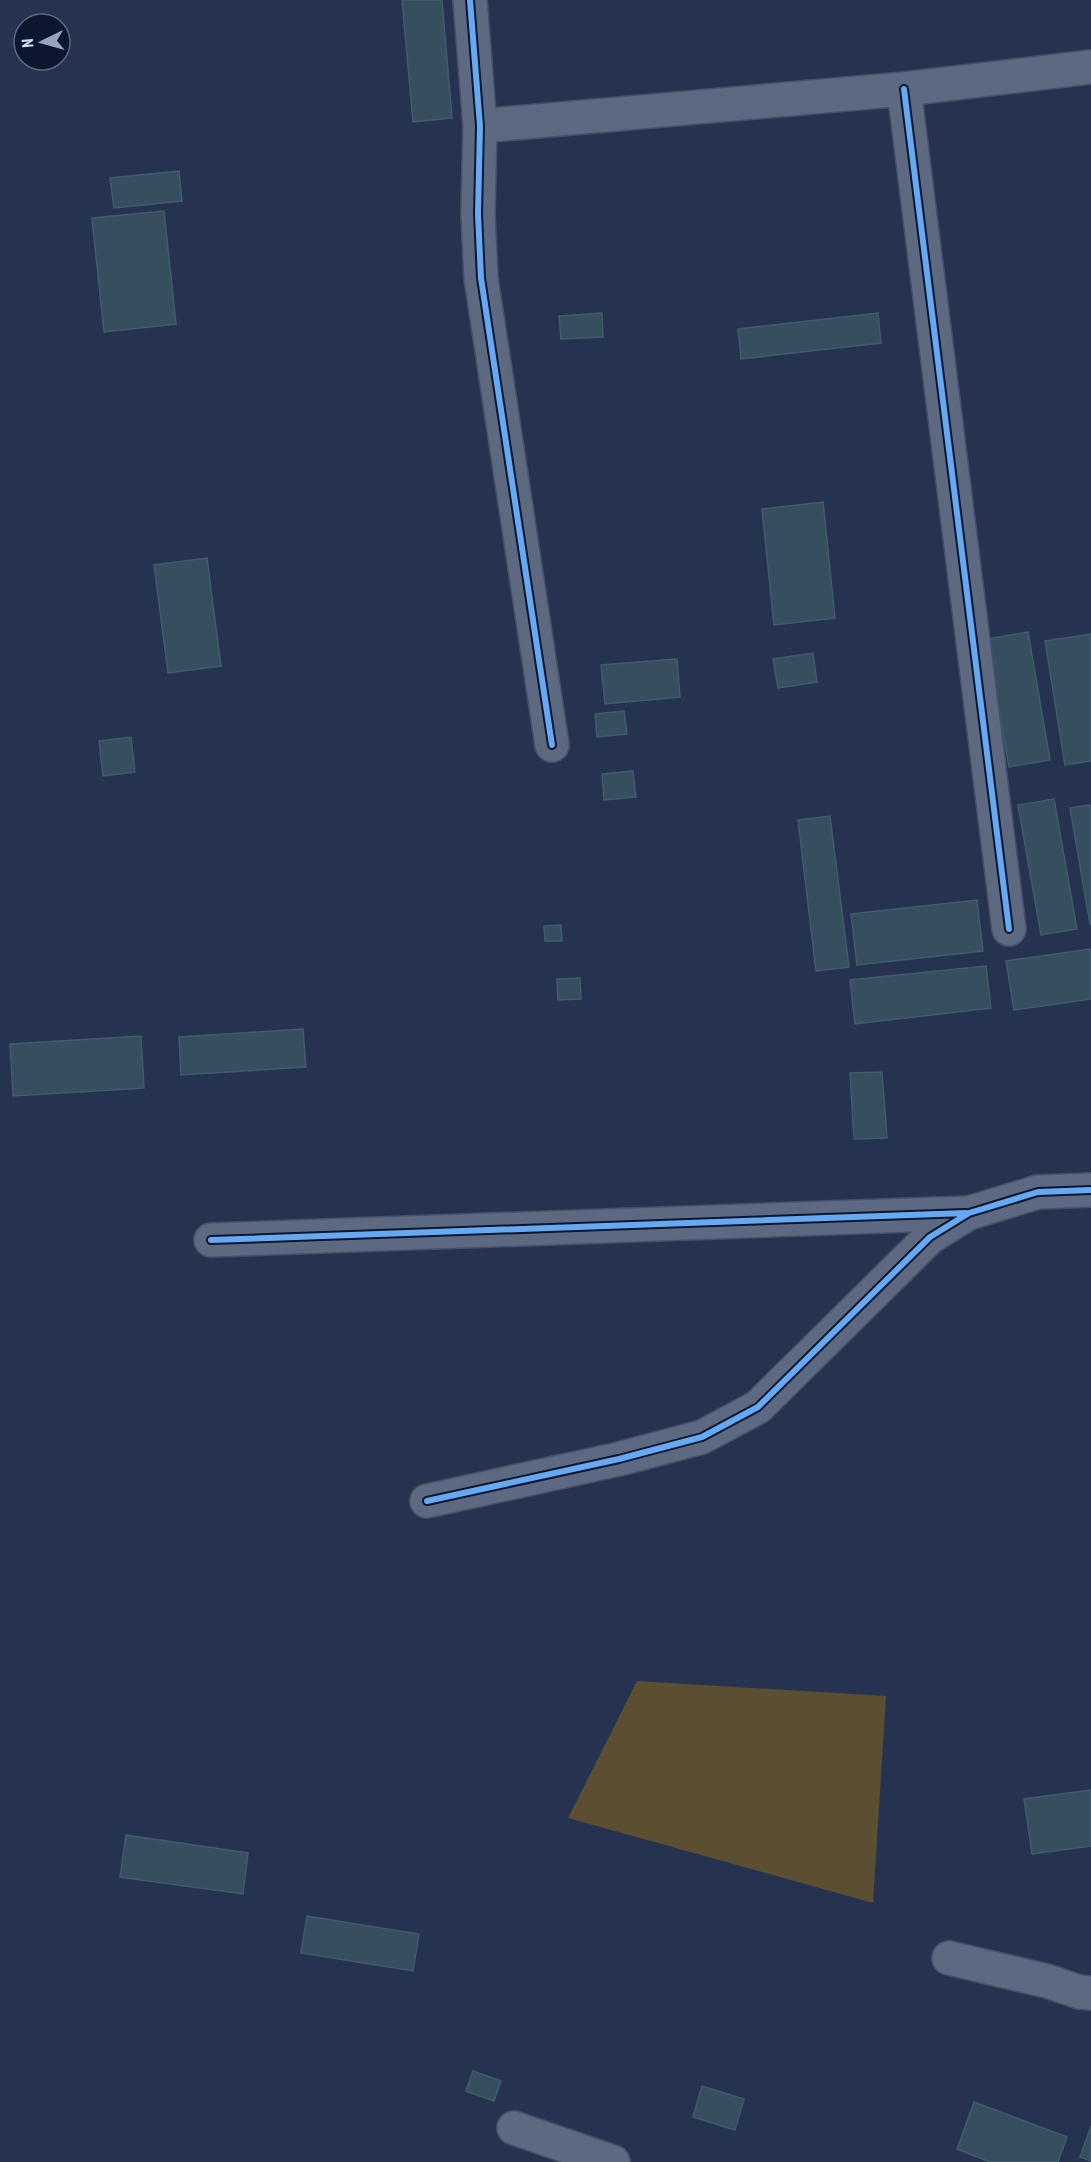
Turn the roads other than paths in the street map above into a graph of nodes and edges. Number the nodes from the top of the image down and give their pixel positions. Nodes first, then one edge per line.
1 (470, 0) edge
2 (1091, 67) edge
3 (904, 89) junction
4 (480, 126) junction
5 (552, 745) dead end
6 (1009, 929) dead end
7 (1091, 1190) edge
8 (969, 1213) junction
9 (211, 1240) dead end
10 (427, 1501) dead end
11 (949, 1958) dead end
12 (1091, 1993) edge
13 (514, 2128) dead end
14 (613, 2162) edge

1 - 4 street
2 - 3 street
3 - 4 street
3 - 6 street
4 - 5 street
7 - 8 street
8 - 9 street
8 - 10 street
11 - 12 street
13 - 14 street

